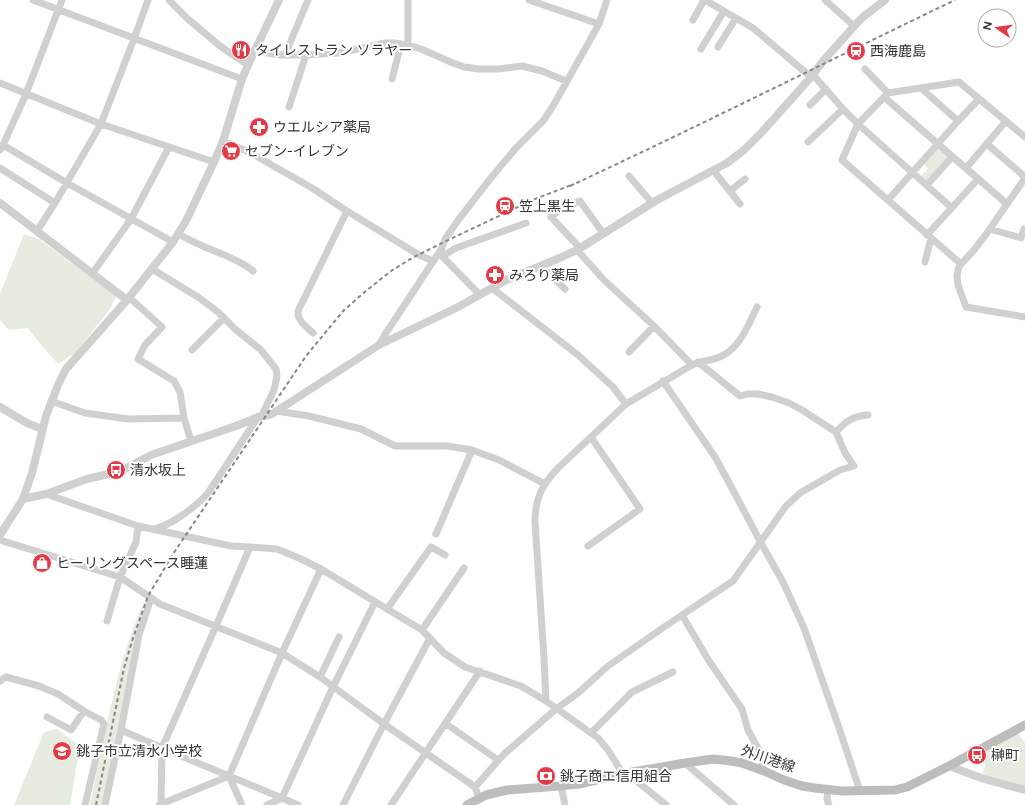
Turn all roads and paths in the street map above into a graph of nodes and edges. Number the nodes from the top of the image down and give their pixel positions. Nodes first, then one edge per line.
1 (33, 0) edge
2 (62, 0) edge
3 (148, 0) edge
4 (169, 0) edge
5 (279, 0) edge
6 (308, 0) edge
7 (408, 0) edge
8 (529, 0) edge
9 (607, 0) edge
10 (704, 0) edge
11 (825, 0) edge
12 (882, 1) edge
13 (58, 10) junction
14 (724, 11) junction
15 (736, 18) junction
16 (693, 20) dead end
17 (600, 24) junction
18 (854, 26) junction
19 (134, 39) junction
20 (404, 45) junction
21 (718, 47) dead end
22 (701, 49) dead end
23 (255, 51) junction
24 (284, 55) junction
25 (306, 55) junction
26 (248, 65) junction
27 (865, 69) dead end
28 (811, 77) junction
29 (242, 79) junction
30 (392, 79) dead end
31 (566, 81) junction
32 (0, 84) edge
33 (922, 88) junction
34 (826, 89) junction
35 (26, 94) junction
36 (886, 95) junction
37 (979, 99) junction
38 (810, 105) dead end
39 (289, 107) dead end
40 (843, 109) junction
41 (958, 121) junction
42 (1006, 121) junction
43 (101, 124) junction
44 (858, 124) junction
45 (1025, 137) edge
46 (223, 141) junction
47 (808, 142) dead end
48 (938, 144) junction
49 (987, 144) junction
50 (2, 147) edge
51 (168, 147) junction
52 (952, 157) junction
53 (214, 162) junction
54 (0, 168) edge
55 (966, 168) junction
56 (713, 170) junction
57 (912, 172) junction
58 (629, 176) dead end
59 (1025, 178) edge
60 (745, 179) dead end
61 (978, 179) junction
62 (67, 183) junction
63 (927, 185) junction
64 (730, 191) junction
65 (888, 200) junction
66 (0, 203) edge
67 (55, 203) junction
68 (652, 203) junction
69 (740, 204) dead end
70 (1007, 204) junction
71 (952, 208) junction
72 (348, 211) junction
73 (131, 218) junction
74 (526, 223) dead end
75 (990, 229) junction
76 (1024, 229) edge
77 (37, 231) junction
78 (603, 233) junction
79 (179, 234) junction
80 (929, 236) junction
81 (173, 242) junction
82 (578, 249) junction
83 (440, 254) junction
84 (433, 261) junction
85 (926, 262) dead end
86 (961, 264) junction
87 (541, 266) junction
88 (152, 269) junction
89 (253, 271) dead end
90 (92, 274) junction
91 (492, 288) junction
92 (565, 289) dead end
93 (480, 295) junction
94 (128, 299) junction
95 (757, 307) dead end
96 (1025, 317) edge
97 (224, 318) junction
98 (654, 326) junction
99 (313, 333) dead end
100 (379, 345) junction
101 (192, 350) dead end
102 (629, 352) dead end
103 (695, 363) junction
104 (664, 382) junction
105 (52, 401) junction
106 (626, 404) junction
107 (0, 407) edge
108 (276, 411) junction
109 (868, 414) dead end
110 (260, 417) junction
111 (184, 418) junction
112 (42, 429) junction
113 (836, 432) junction
114 (591, 437) junction
115 (191, 441) junction
116 (472, 450) junction
117 (545, 484) junction
118 (46, 494) junction
119 (23, 499) junction
120 (138, 526) junction
121 (152, 529) junction
122 (436, 534) dead end
123 (0, 535) edge
124 (0, 540) edge
125 (761, 543) junction
126 (588, 546) dead end
127 (250, 547) junction
128 (445, 555) dead end
129 (464, 568) dead end
130 (321, 569) junction
131 (120, 577) junction
132 (151, 598) junction
133 (375, 602) junction
134 (387, 609) junction
135 (682, 615) junction
136 (107, 621) dead end
137 (216, 626) junction
138 (422, 630) junction
139 (339, 637) dead end
140 (430, 638) junction
141 (282, 653) junction
142 (480, 671) junction
143 (673, 672) dead end
144 (320, 677) junction
145 (0, 681) edge
146 (333, 687) junction
147 (546, 702) junction
148 (556, 709) junction
149 (84, 711) junction
150 (47, 717) dead end
151 (445, 723) junction
152 (384, 724) junction
153 (1025, 726) edge
154 (122, 730) junction
155 (591, 733) junction
156 (162, 748) junction
157 (426, 753) junction
158 (498, 760) junction
159 (685, 763) junction
160 (950, 766) junction
161 (764, 771) junction
162 (625, 774) junction
163 (229, 776) junction
164 (561, 786) junction
165 (475, 787) junction
166 (828, 790) junction
167 (1025, 790) edge
168 (860, 791) junction
169 (282, 798) junction
170 (479, 798) junction
171 (85, 805) edge
172 (105, 805) edge
173 (160, 805) edge
174 (242, 805) edge
175 (267, 805) edge
176 (298, 805) edge
177 (343, 805) edge
178 (391, 805) edge
179 (467, 805) edge
180 (565, 805) edge
181 (666, 805) edge
182 (734, 805) edge
183 (829, 805) edge

1 - 13 street
2 - 13 street
3 - 19 street
4 - 26 street
5 - 23 street
6 - 24 street
7 - 20 street
8 - 17 street
9 - 17 street
10 - 14 street
10 - 16 street
11 - 18 street
12 - 18 street
13 - 19 street
13 - 35 street
14 - 15 street
14 - 22 street
15 - 21 street
15 - 28 street
17 - 31 street
18 - 28 street
19 - 29 street
19 - 43 street
20 - 25 street
20 - 30 street
20 - 31 street
23 - 24 street
23 - 26 street
24 - 25 street
25 - 39 street
26 - 29 street
27 - 36 street
28 - 34 street
28 - 56 street
29 - 46 street
31 - 83 street
32 - 35 street
33 - 36 street
33 - 37 street
33 - 41 street
34 - 38 street
34 - 40 street
35 - 43 street
35 - 50 street
36 - 44 street
36 - 48 street
37 - 41 street
37 - 42 street
40 - 44 street
40 - 47 street
41 - 48 street
42 - 45 street
42 - 49 street
43 - 51 street
43 - 62 street
44 - 57 street
44 - 65 street
46 - 53 street
46 - 72 street
48 - 52 street
48 - 57 street
49 - 55 street
49 - 59 street
50 - 62 street
51 - 53 street
51 - 73 street
52 - 55 street
52 - 63 street
53 - 79 street
54 - 67 street
55 - 61 street
56 - 64 street
56 - 68 street
57 - 63 street
57 - 65 street
58 - 68 street
59 - 70 street
60 - 64 street
61 - 70 street
61 - 71 street
62 - 67 street
62 - 73 street
63 - 71 street
64 - 69 street
65 - 80 street
66 - 77 street
67 - 77 street
68 - 78 street
70 - 75 street
71 - 80 street
72 - 84 street
72 - 99 street
73 - 81 street
73 - 90 street
74 - 83 street
75 - 76 street
75 - 86 street
77 - 90 street
78 - 82 street
78 - 82 street
79 - 81 street
79 - 89 street
80 - 85 street
80 - 86 street
81 - 88 street
82 - 87 street
82 - 98 street
83 - 84 street
83 - 93 street
84 - 100 street
86 - 96 street
87 - 91 street
87 - 92 street
88 - 94 street
88 - 97 street
90 - 94 street
91 - 93 street
91 - 106 street
93 - 100 street
94 - 105 street
94 - 111 street
95 - 103 street
97 - 101 street
97 - 110 street
98 - 102 street
98 - 103 street
100 - 108 street
103 - 104 street
103 - 113 street
104 - 106 street
104 - 125 street
105 - 111 street
105 - 112 street
106 - 114 street
107 - 112 street
108 - 110 street
108 - 116 street
109 - 113 street
110 - 115 street
110 - 121 street
111 - 115 street
112 - 119 street
113 - 125 street
114 - 117 street
114 - 126 street
115 - 118 street
116 - 117 street
116 - 122 street
117 - 147 street
118 - 119 street
118 - 120 street
119 - 123 street
120 - 121 street
120 - 131 street
121 - 127 street
124 - 131 street
125 - 135 street
125 - 168 street
127 - 130 street
127 - 137 street
128 - 134 street
129 - 138 street
130 - 133 street
130 - 141 street
131 - 132 street
131 - 136 street
132 - 137 street
132 - 154 street
133 - 134 street
133 - 146 street
134 - 138 street
135 - 148 street
135 - 161 street
137 - 141 street
137 - 156 street
138 - 140 street
139 - 144 street
140 - 142 street
140 - 152 street
141 - 144 street
141 - 163 street
142 - 147 street
142 - 151 street
143 - 155 street
144 - 146 street
145 - 149 street
146 - 152 street
146 - 169 street
147 - 148 street
148 - 155 street
148 - 158 street
149 - 150 street
149 - 171 street
151 - 157 street
151 - 158 street
152 - 157 street
152 - 177 street
153 - 160 main road, 外川港線
154 - 156 street
154 - 172 street
155 - 162 street
156 - 163 street
156 - 173 street
157 - 165 street
157 - 178 street
158 - 165 street
159 - 161 main road, 外川港線
159 - 162 main road, 外川港線
159 - 182 street
160 - 167 street
160 - 168 main road, 外川港線
161 - 166 main road, 外川港線
162 - 164 main road, 外川港線
162 - 181 street
163 - 169 street
163 - 173 street
163 - 174 street
164 - 170 main road, 外川港線
164 - 180 street
165 - 170 street
166 - 168 main road, 外川港線
166 - 183 street
169 - 175 street
169 - 176 street
170 - 179 main road, 外川港線

